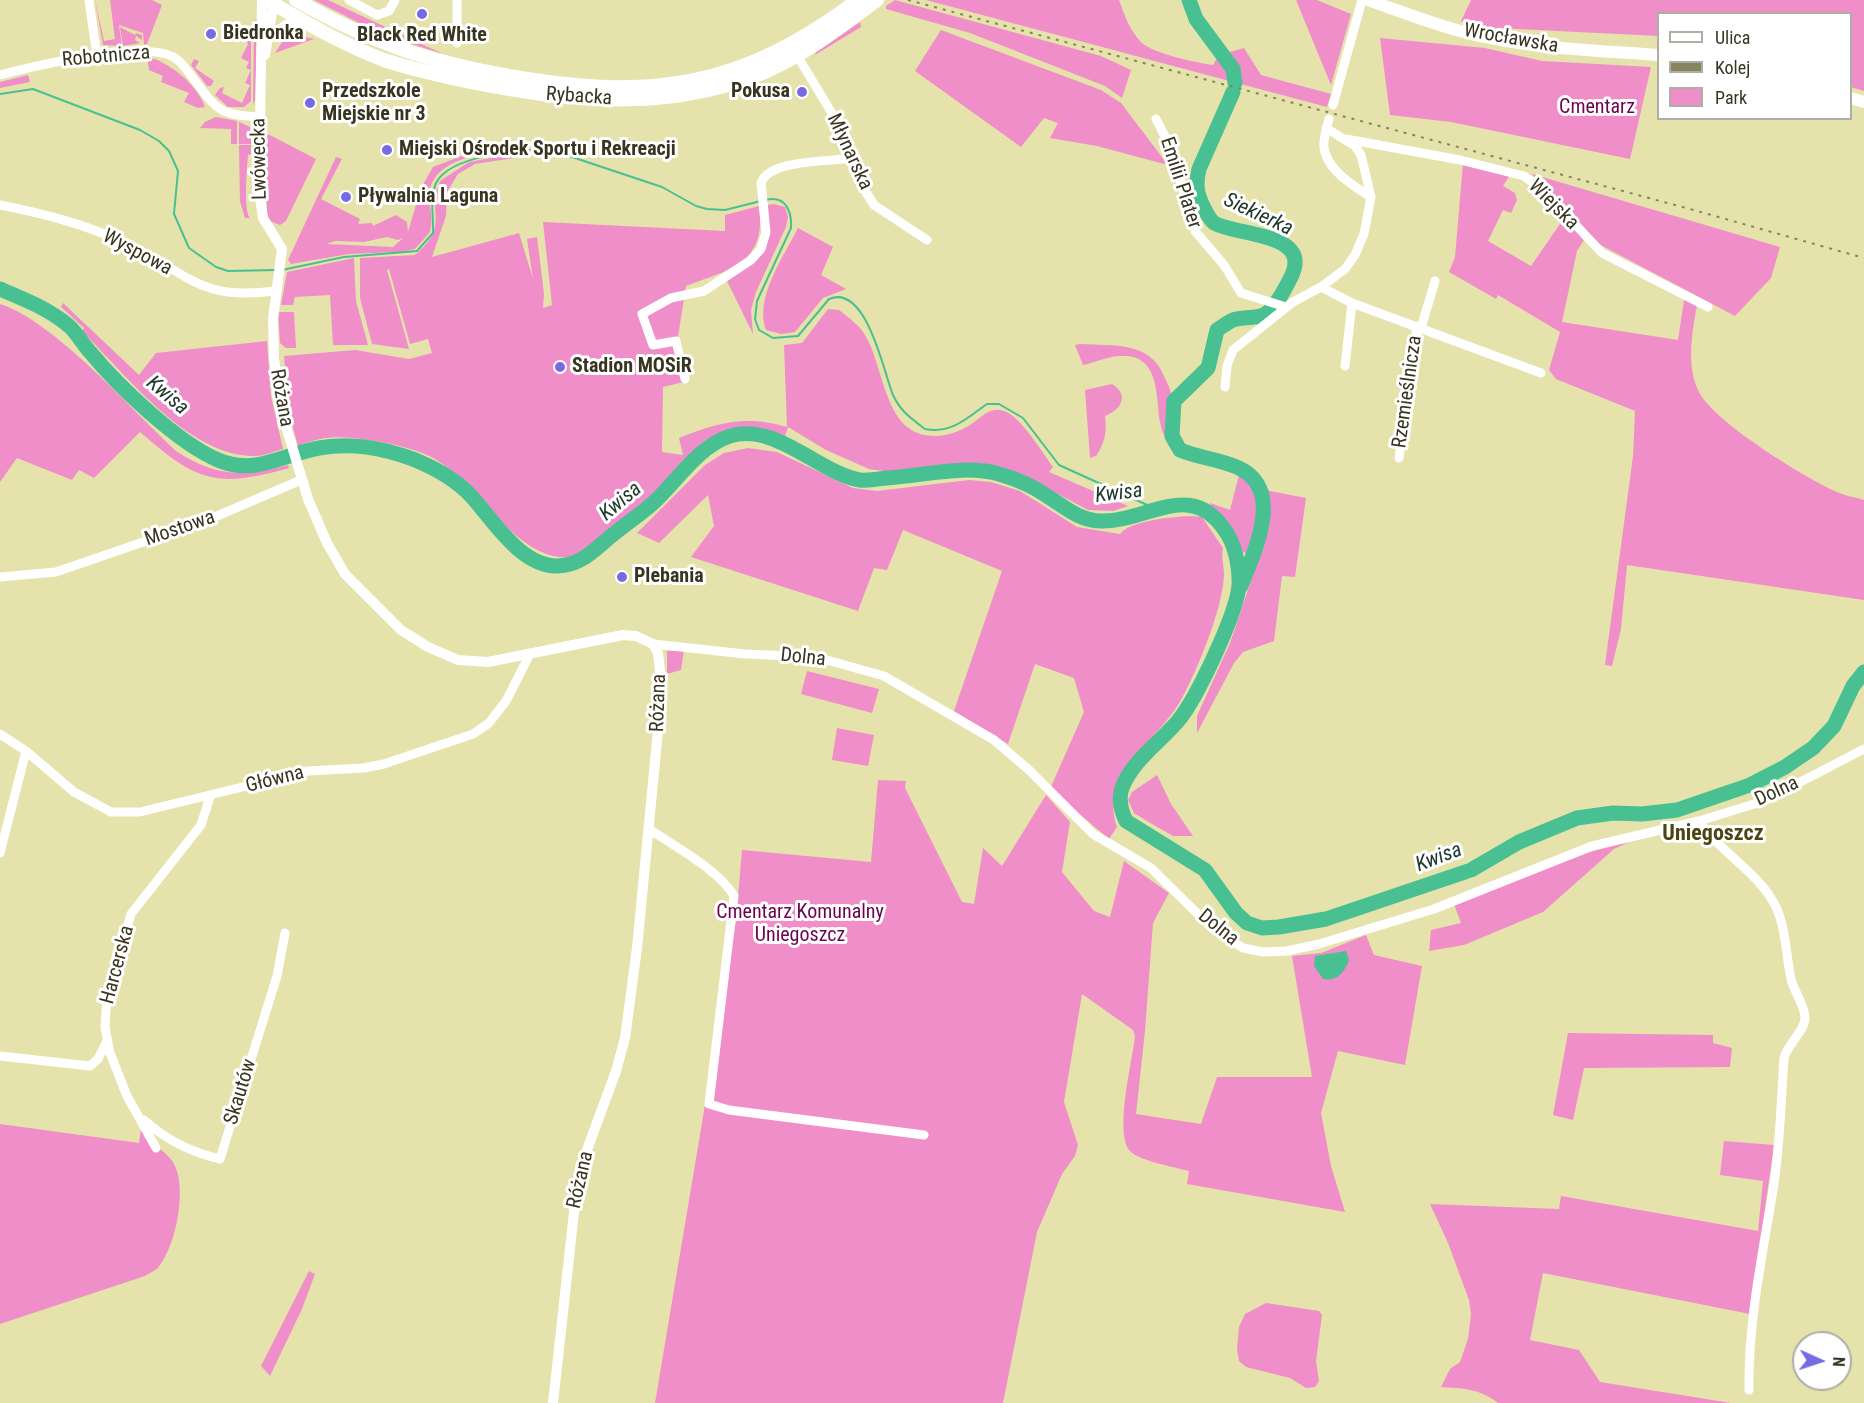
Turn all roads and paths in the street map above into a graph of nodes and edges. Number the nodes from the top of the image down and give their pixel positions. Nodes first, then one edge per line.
1 (88, 0) edge
2 (296, 0) edge
3 (349, 0) edge
4 (395, 0) edge
5 (456, 0) edge
6 (858, 0) edge
7 (878, 0) edge
8 (1362, 0) edge
9 (1368, 0) edge
10 (269, 1) edge
11 (310, 23) junction
12 (269, 39) junction
13 (457, 43) dead end
14 (794, 50) junction
15 (1657, 55) edge
16 (97, 56) junction
17 (262, 67) junction
18 (0, 75) edge
19 (1333, 105) dead end
20 (259, 117) junction
21 (1156, 119) dead end
22 (1346, 139) junction
23 (852, 158) junction
24 (1371, 197) junction
25 (0, 206) edge
26 (927, 240) dead end
27 (281, 246) joint
28 (1435, 281) dead end
29 (276, 285) junction
30 (1321, 287) junction
31 (1352, 303) junction
32 (1283, 306) junction
33 (1708, 307) dead end
34 (1419, 327) junction
35 (1345, 366) dead end
36 (1540, 373) dead end
37 (685, 379) dead end
38 (1225, 387) dead end
39 (1399, 458) dead end
40 (299, 475) junction
41 (0, 577) edge
42 (653, 644) junction
43 (530, 654) junction
44 (0, 734) edge
45 (1864, 749) edge
46 (26, 752) junction
47 (210, 797) junction
48 (1699, 821) junction
49 (649, 829) junction
50 (0, 853) edge
51 (285, 933) dead end
52 (107, 1041) junction
53 (0, 1056) edge
54 (137, 1114) junction
55 (924, 1135) dead end
56 (156, 1148) dead end
57 (1749, 1390) dead end
58 (553, 1403) edge

1 - 16 street
2 - 14 main road, Rybacka
3 - 4 street
5 - 13 street
6 - 14 main road, Rybacka
7 - 14 main road, Rybacka
8 - 19 street
9 - 15 main road, Wrocławska
10 - 11 main road, Rybacka
10 - 12 street, Lwówecka
10 - 17 street, Lwówecka
11 - 12 street
11 - 14 main road, Rybacka
12 - 17 street, Lwówecka
14 - 23 street, Młynarska
16 - 18 street, Robotnicza
16 - 20 street, Robotnicza
17 - 20 street, Lwówecka
20 - 27 street, Lwówecka
21 - 32 street, Emilii Plater
22 - 24 street
22 - 24 street
22 - 33 street, Wiejska
23 - 26 street, Młynarska
23 - 37 street
24 - 30 street
25 - 29 street, Wyspowa
27 - 29 street, Różana
28 - 34 street, Rzemieślnicza
29 - 40 street, Różana
30 - 31 street, Rzemieślnicza
30 - 32 street
31 - 34 street, Rzemieślnicza
31 - 35 street
32 - 38 street
34 - 36 street, Rzemieślnicza
34 - 39 street, Rzemieślnicza
40 - 41 street, Mostowa
40 - 43 street, Różana
42 - 43 street, Różana
42 - 48 street, Dolna
42 - 49 street, Różana
43 - 47 street, Główna
44 - 46 street, Główna
45 - 48 street, Dolna
46 - 47 street, Główna
46 - 50 street
47 - 52 street, Harcerska
48 - 57 street
49 - 55 street
49 - 58 street, Różana
51 - 54 street, Skautów
52 - 53 street
52 - 54 street, Harcerska
54 - 56 street, Harcerska

